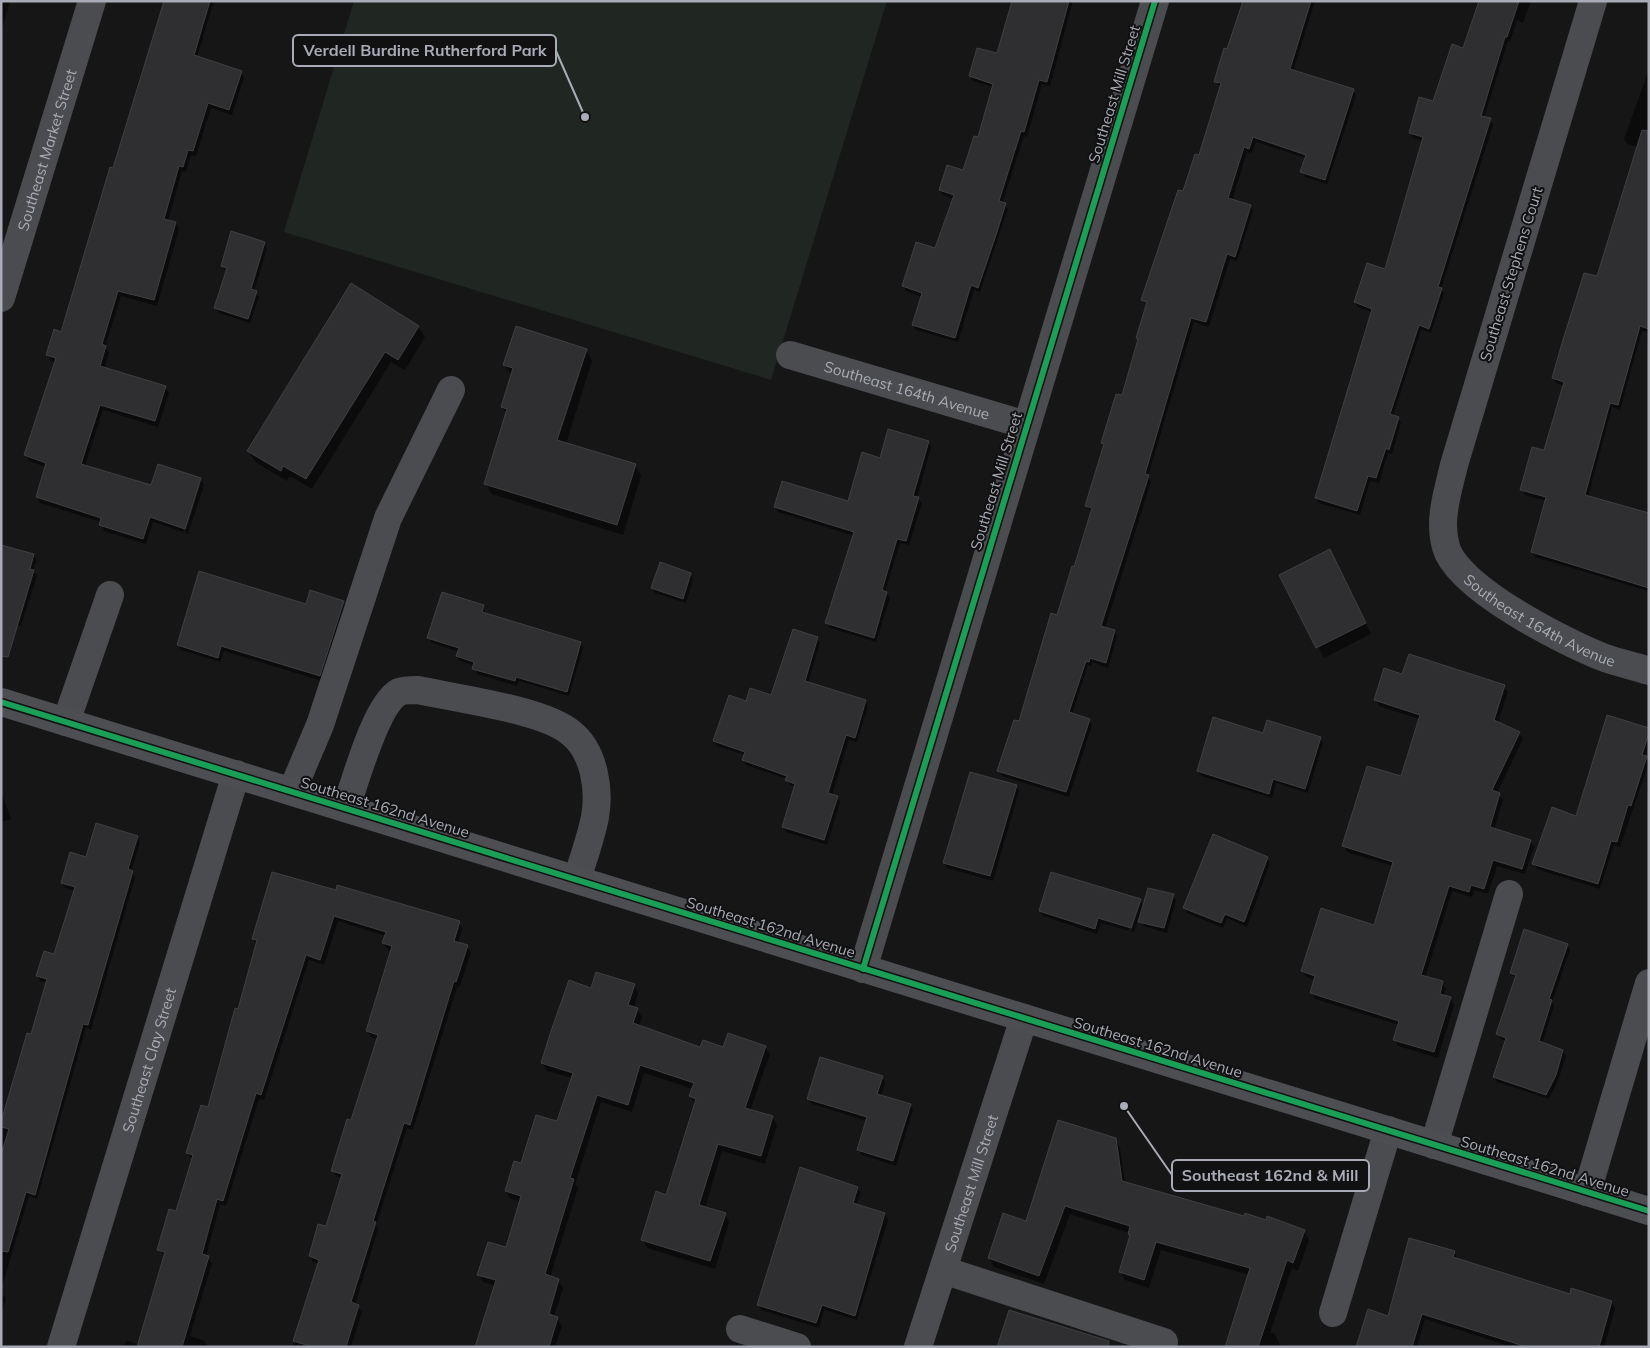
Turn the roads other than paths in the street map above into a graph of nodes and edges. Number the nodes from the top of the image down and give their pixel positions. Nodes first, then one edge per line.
1 (92, 1) edge
2 (1155, 1) edge
3 (1593, 1) edge
4 (1, 298) edge
5 (790, 355) dead end
6 (451, 390) dead end
7 (1026, 426) junction
8 (1446, 548) joint
9 (110, 596) dead end
10 (1649, 671) edge
11 (1, 702) edge
12 (66, 722) junction
13 (236, 774) junction
14 (292, 791) junction
15 (346, 808) junction
16 (577, 879) junction
17 (1509, 894) dead end
18 (863, 969) junction
19 (1649, 983) edge
20 (1024, 1018) junction
21 (1388, 1130) junction
22 (1434, 1145) junction
23 (1587, 1192) junction
24 (1649, 1211) edge
25 (943, 1270) junction
26 (1333, 1313) dead end
27 (740, 1329) dead end
28 (1164, 1342) dead end
29 (61, 1347) edge
30 (797, 1347) edge
31 (918, 1347) edge

1 - 4 street, Southeast Market Street
2 - 7 street, Southeast Mill Street
3 - 8 street, Southeast Stephens Court
5 - 7 street, Southeast 164th Avenue
6 - 14 street
7 - 18 street, Southeast Mill Street
8 - 10 street, Southeast 164th Avenue
9 - 12 street
11 - 12 main road, Southeast 162nd Avenue
12 - 13 main road, Southeast 162nd Avenue
13 - 14 main road, Southeast 162nd Avenue
13 - 29 street, Southeast Clay Street
14 - 15 main road, Southeast 162nd Avenue
15 - 16 main road, Southeast 162nd Avenue
15 - 16 street
16 - 18 main road, Southeast 162nd Avenue
17 - 22 street
18 - 20 main road, Southeast 162nd Avenue
19 - 23 street
20 - 21 main road, Southeast 162nd Avenue
20 - 25 street, Southeast Mill Street
21 - 22 main road, Southeast 162nd Avenue
21 - 26 street
22 - 23 main road, Southeast 162nd Avenue
23 - 24 main road, Southeast 162nd Avenue
25 - 28 street
25 - 31 street, Southeast Mill Street
27 - 30 street

